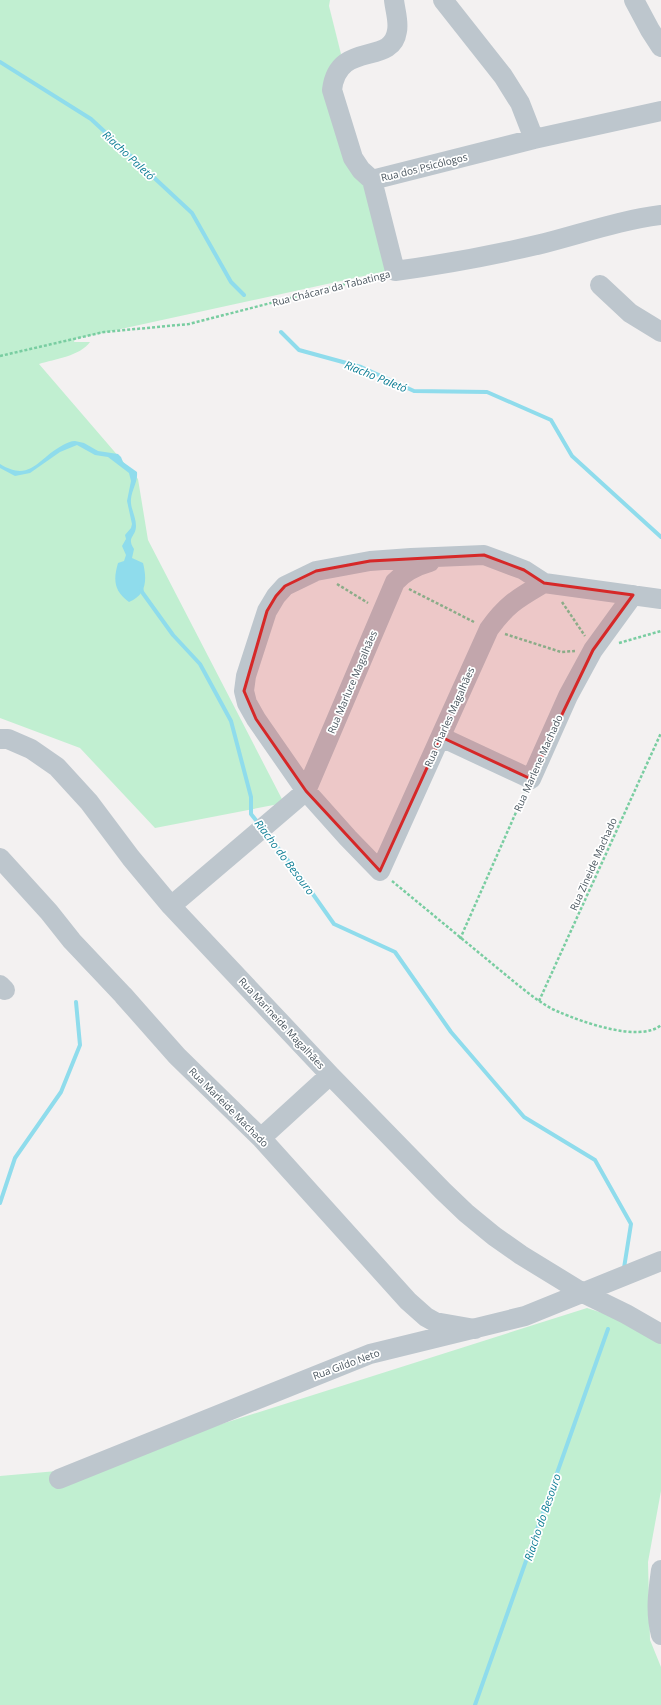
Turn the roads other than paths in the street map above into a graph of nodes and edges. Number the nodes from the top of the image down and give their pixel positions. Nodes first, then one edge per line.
1 (394, 0) edge
2 (443, 0) edge
3 (634, 0) edge
4 (661, 47) edge
5 (661, 101) edge
6 (654, 112) edge
7 (534, 139) junction
8 (372, 180) junction
9 (661, 215) edge
10 (600, 285) dead end
11 (661, 332) edge
12 (445, 556) junction
13 (544, 583) junction
14 (633, 595) junction
15 (661, 599) edge
16 (441, 737) junction
17 (0, 739) edge
18 (306, 791) junction
19 (0, 858) edge
20 (171, 906) junction
21 (330, 1075) junction
22 (261, 1138) junction
23 (661, 1260) edge
24 (582, 1293) junction
25 (474, 1329) junction
26 (661, 1334) edge
27 (59, 1479) dead end
28 (661, 1570) edge
29 (661, 1635) edge

1 - 8 street, Rua dos Psicólogos
2 - 7 street
3 - 4 street
5 - 6 street
6 - 7 street, Rua dos Psicólogos
7 - 8 street, Rua dos Psicólogos
8 - 9 street, Rua Chácara da Tabatinga
10 - 11 street
12 - 13 street
12 - 18 street, Rua Marluce Magalhães
12 - 18 street
13 - 14 street
13 - 16 street, Rua Charles Magalhães
14 - 15 street
14 - 16 street, Rua Marlene Machado
16 - 18 street, Rua Charles Magalhães
17 - 20 street, Rua Marineide Magalhães
18 - 20 street, Rua Marluce Magalhães
19 - 22 street, Rua Marleide Machado
20 - 21 street, Rua Marineide Magalhães
21 - 22 street
21 - 24 street, Rua Marineide Magalhães
22 - 25 street, Rua Marleide Machado
23 - 24 street, Rua Gildo Neto
24 - 25 street, Rua Gildo Neto
24 - 26 street, Rua Marineide Magalhães
25 - 27 street, Rua Gildo Neto
28 - 29 street

